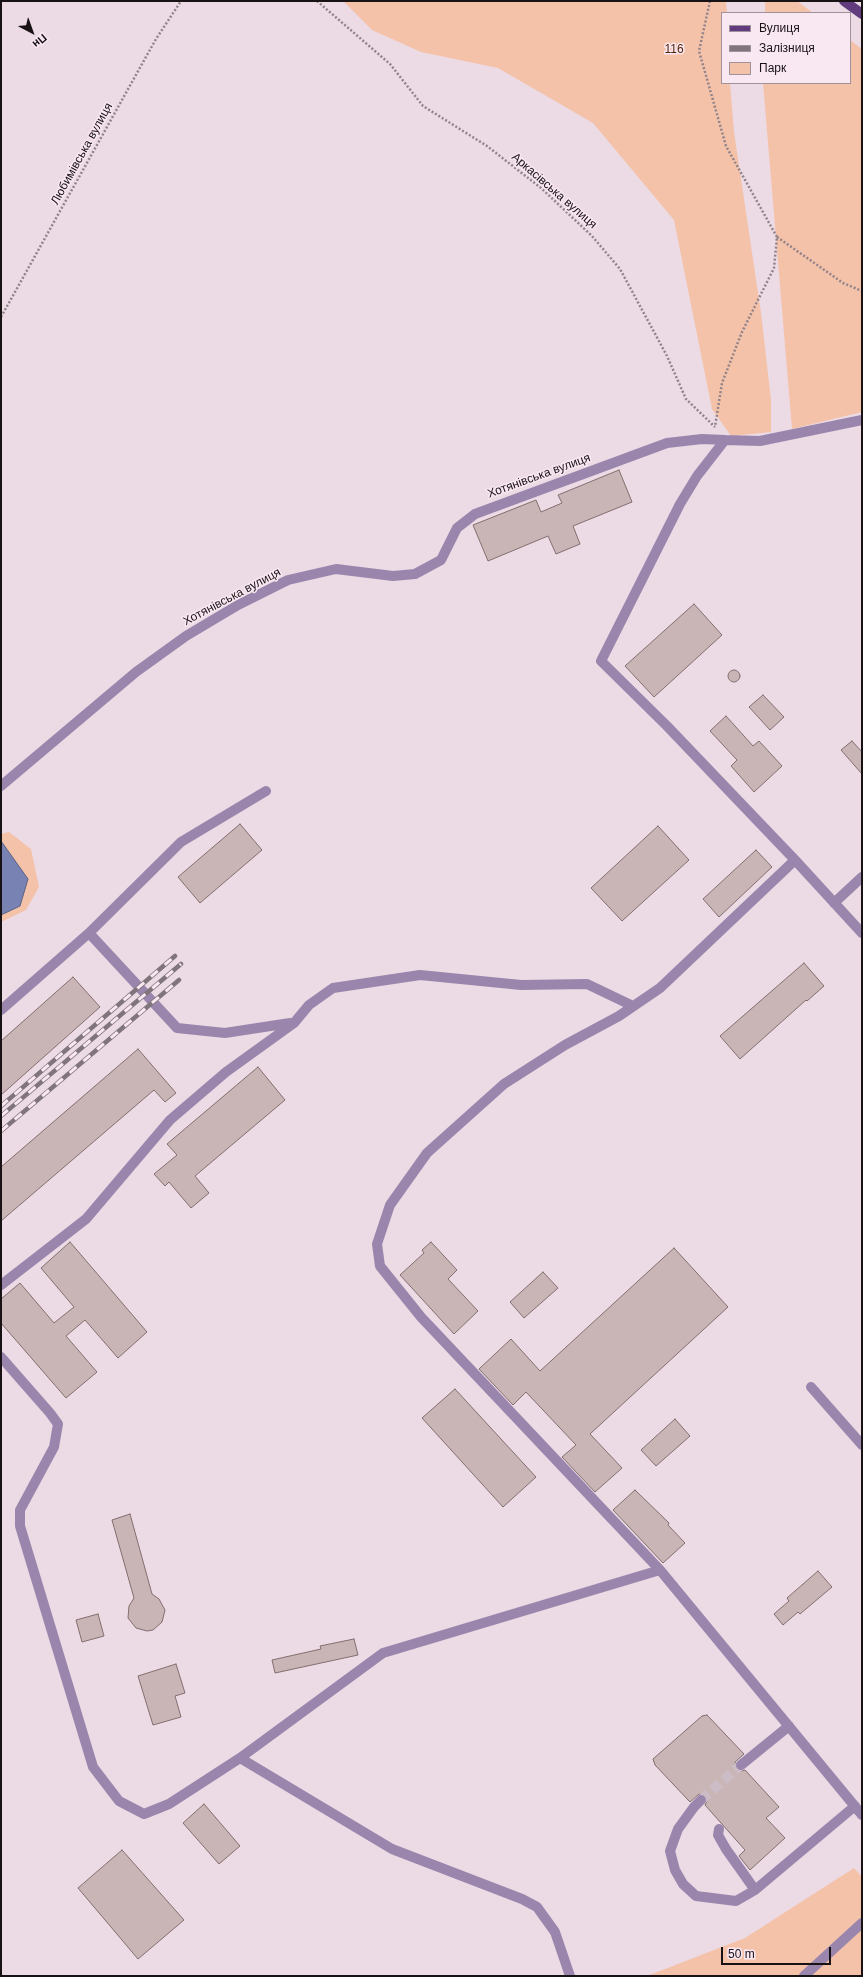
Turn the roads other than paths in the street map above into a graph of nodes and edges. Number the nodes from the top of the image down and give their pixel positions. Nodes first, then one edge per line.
1 (844, 1) edge
2 (862, 14) edge
3 (862, 420) edge
4 (725, 440) junction
5 (1, 786) edge
6 (266, 790) dead end
7 (795, 860) junction
8 (862, 878) edge
9 (834, 903) junction
10 (89, 933) junction
11 (862, 933) edge
12 (633, 1006) junction
13 (1, 1010) edge
14 (294, 1022) junction
15 (1, 1286) edge
16 (1, 1357) edge
17 (811, 1387) dead end
18 (862, 1445) edge
19 (660, 1570) junction
20 (789, 1726) junction
21 (240, 1758) junction
22 (741, 1765) tunnel mouth
23 (701, 1800) tunnel mouth
24 (855, 1806) junction
25 (862, 1815) edge
26 (719, 1829) dead end
27 (755, 1890) junction
28 (862, 1923) edge
29 (570, 1976) edge
30 (804, 1976) edge

1 - 2 main road
3 - 4 lane, Хотянівська вулиця
4 - 5 lane, Хотянівська вулиця
4 - 7 lane
6 - 10 lane
7 - 9 lane
7 - 12 lane
8 - 9 lane
9 - 11 lane
10 - 13 lane
10 - 14 lane
12 - 14 lane
12 - 19 lane
14 - 15 lane
16 - 21 lane
17 - 18 lane
19 - 20 lane
19 - 21 lane
20 - 22 lane
20 - 24 lane
21 - 29 lane
23 - 27 lane
24 - 25 lane
24 - 27 lane
26 - 27 lane
28 - 30 lane

